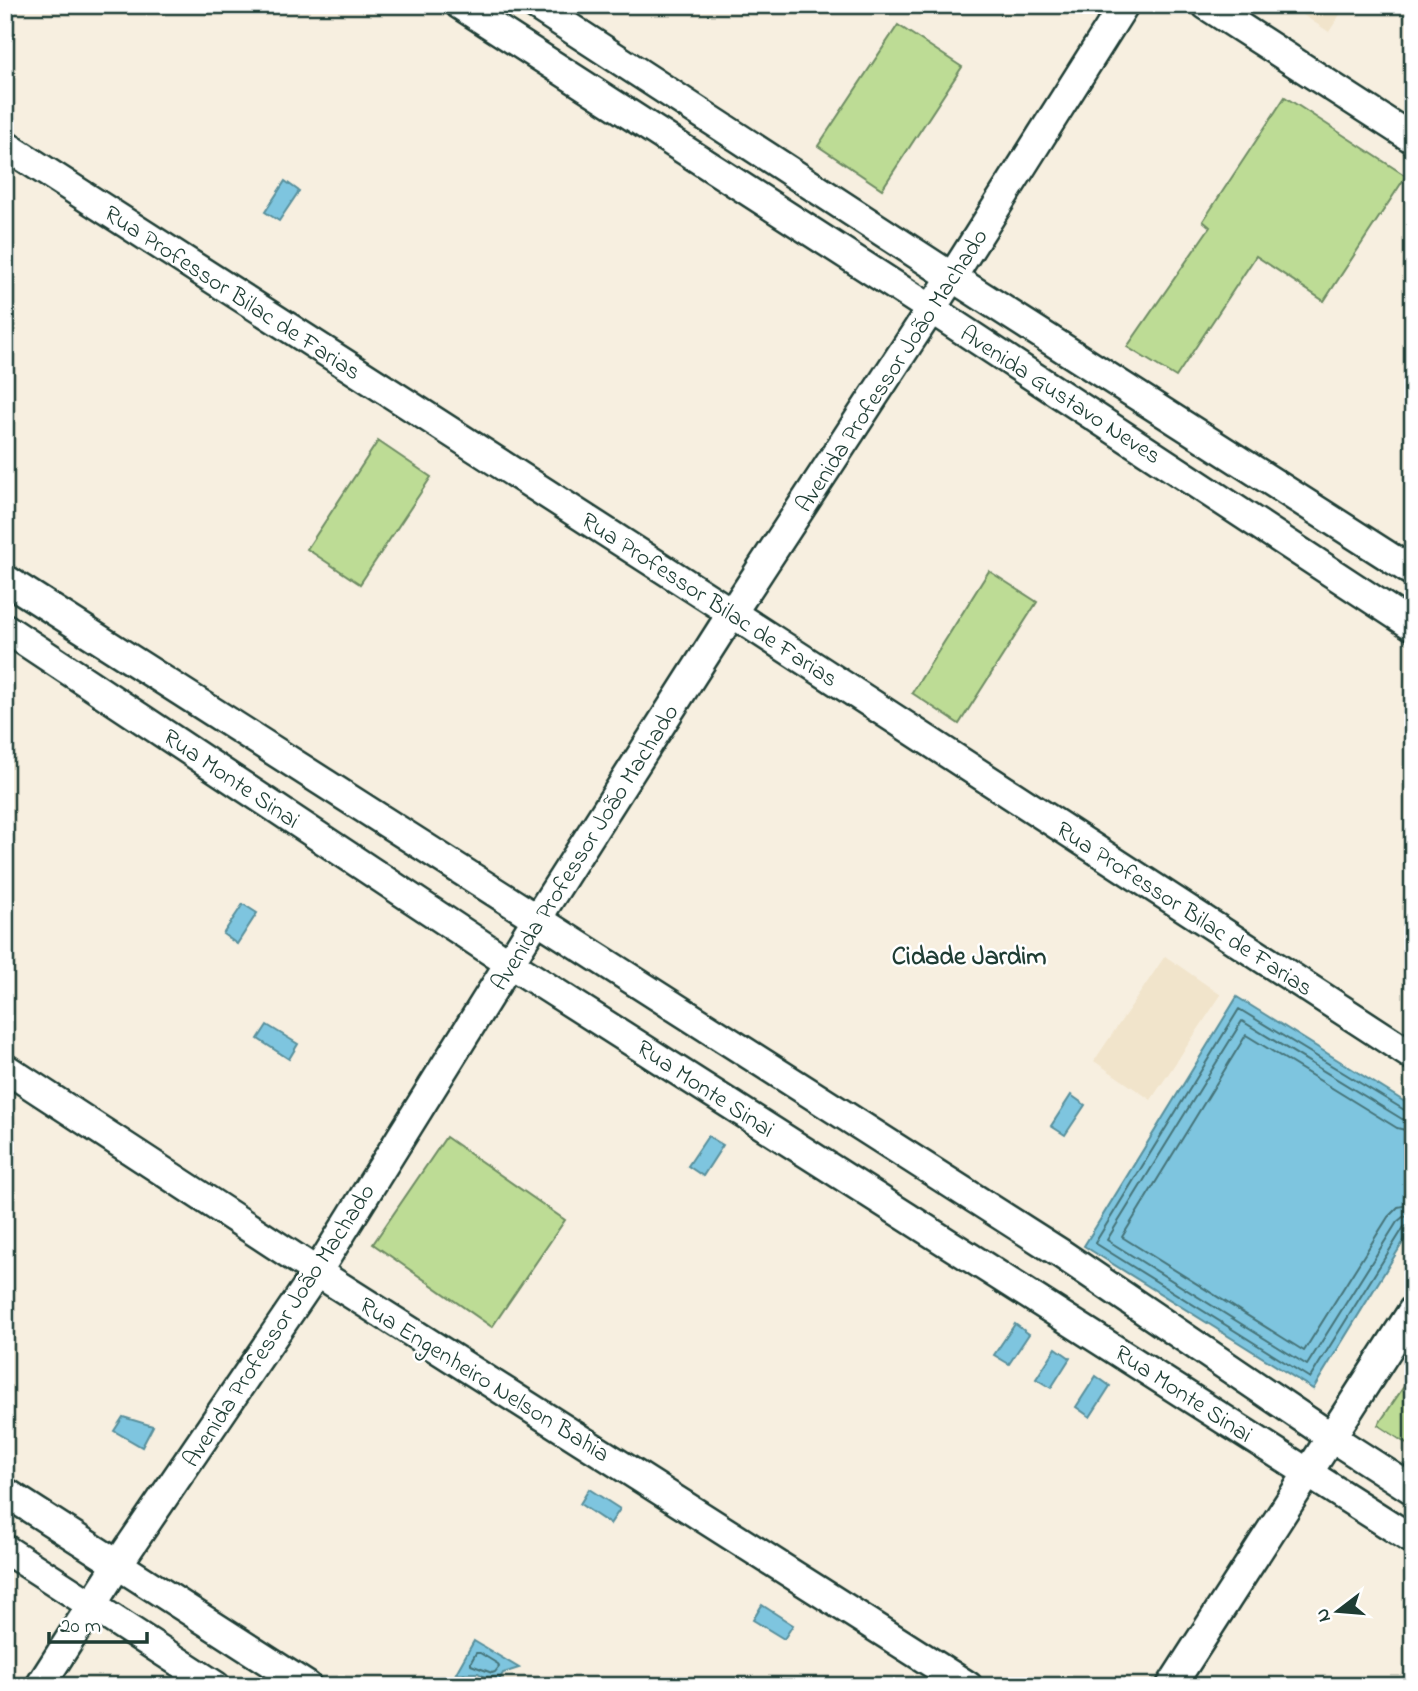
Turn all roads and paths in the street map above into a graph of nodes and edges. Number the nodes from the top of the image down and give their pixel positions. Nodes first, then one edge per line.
1 (460, 5) edge
2 (536, 5) edge
3 (1124, 5) edge
4 (1206, 5) edge
5 (1413, 139) edge
6 (5, 145) edge
7 (952, 277) junction
8 (931, 309) junction
9 (1413, 572) edge
10 (5, 579) edge
11 (732, 613) junction
12 (1413, 626) edge
13 (5, 628) edge
14 (538, 917) junction
15 (509, 962) junction
16 (1413, 1056) edge
17 (5, 1068) edge
18 (317, 1272) junction
19 (1413, 1310) edge
20 (1331, 1437) junction
21 (1308, 1473) junction
22 (1413, 1490) edge
23 (5, 1492) edge
24 (1413, 1540) edge
25 (5, 1549) edge
26 (118, 1564) junction
27 (92, 1606) junction
28 (40, 1686) edge
29 (216, 1686) edge
30 (307, 1686) edge
31 (968, 1686) edge
32 (1171, 1686) edge

1 - 8 street, Avenida Gustavo Neves
2 - 7 street, Avenida Gustavo Neves
3 - 7 street, Avenida Professor João Machado
4 - 5 street
6 - 11 street, Rua Professor Bilac de Farias
7 - 8 street, Avenida Professor João Machado
7 - 9 street, Avenida Gustavo Neves
8 - 11 street, Avenida Professor João Machado
8 - 12 street, Avenida Gustavo Neves
10 - 14 street, Rua Monte Sinai
11 - 14 street, Avenida Professor João Machado
11 - 16 street, Rua Professor Bilac de Farias
13 - 15 street, Rua Monte Sinai
14 - 15 street, Avenida Professor João Machado
14 - 20 street, Rua Monte Sinai
15 - 18 street, Avenida Professor João Machado
15 - 21 street, Rua Monte Sinai
17 - 18 street, Rua Engenheiro Nelson Bahia
18 - 26 street, Avenida Professor João Machado
18 - 31 street, Rua Engenheiro Nelson Bahia
19 - 20 street
20 - 21 street
20 - 22 street, Rua Monte Sinai
21 - 24 street, Rua Monte Sinai
21 - 32 street
23 - 26 street
25 - 27 street
26 - 27 street, Avenida Professor João Machado
26 - 30 street
27 - 28 street, Avenida Professor João Machado
27 - 29 street

